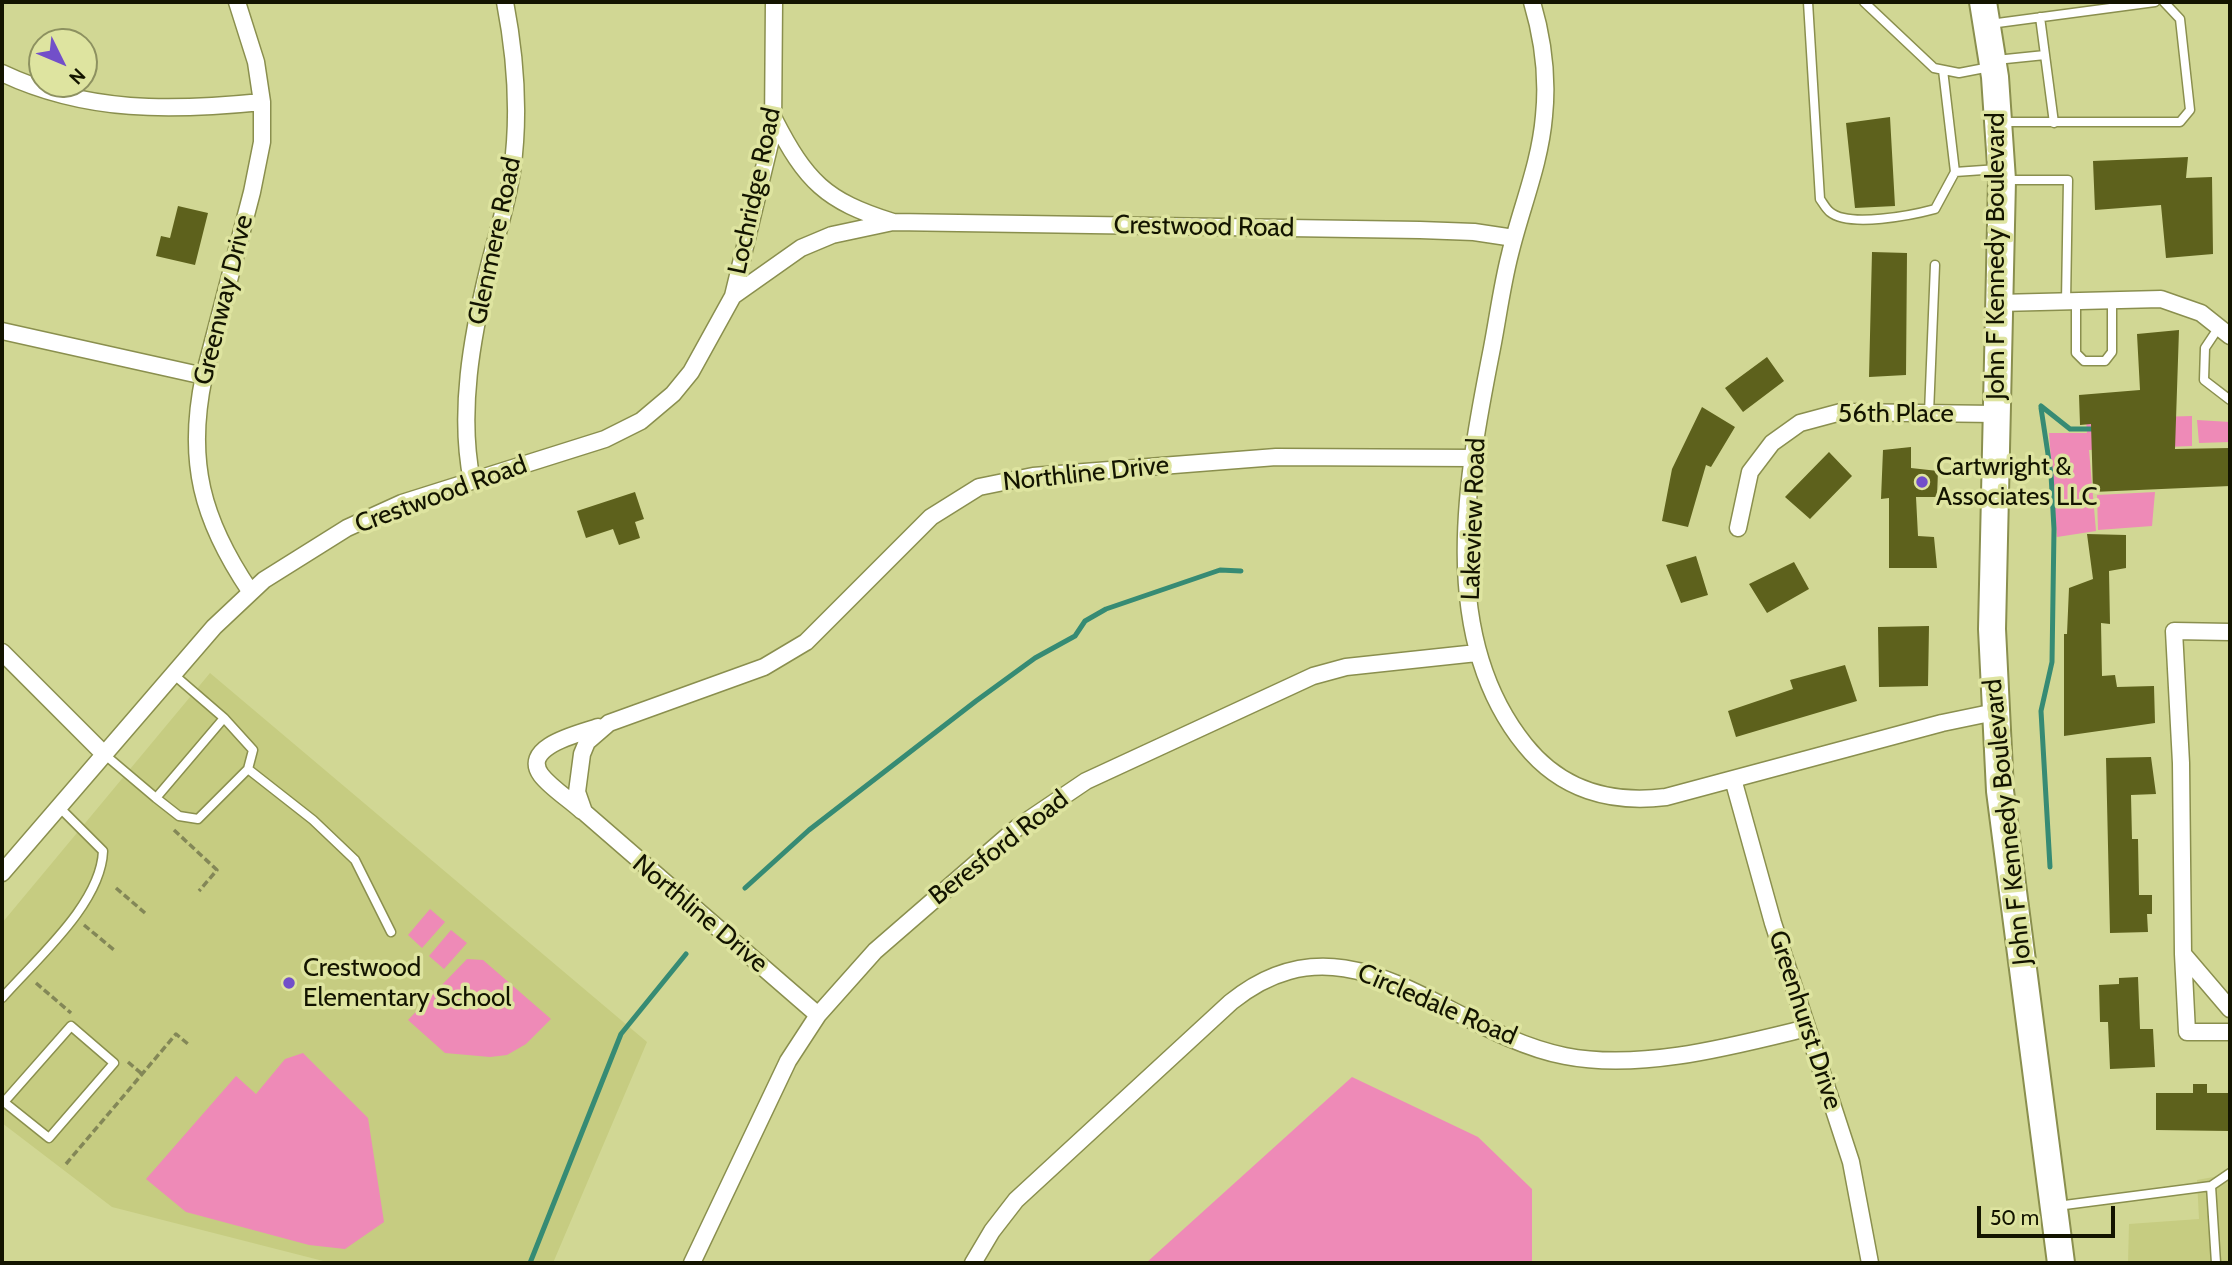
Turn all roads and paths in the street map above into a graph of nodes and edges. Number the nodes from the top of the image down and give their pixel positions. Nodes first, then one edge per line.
1 (237, 2) edge
2 (505, 2) edge
3 (774, 2) edge
4 (1532, 2) edge
5 (1808, 2) edge
6 (1864, 2) edge
7 (2155, 2) edge
8 (2164, 2) edge
9 (1985, 13) edge
10 (2040, 17) junction
11 (2045, 55) junction
12 (1993, 63) junction
13 (1943, 69) junction
14 (2, 73) edge
15 (262, 102) junction
16 (774, 119) junction
17 (1998, 122) junction
18 (2054, 123) junction
19 (1955, 172) junction
20 (2001, 174) junction
21 (892, 222) junction
22 (1514, 238) junction
23 (1935, 265) dead end
24 (733, 296) junction
25 (2112, 300) junction
26 (2071, 302) junction
27 (1999, 303) junction
28 (2, 331) edge
29 (2225, 332) edge
30 (204, 376) junction
31 (2230, 400) edge
32 (1929, 413) junction
33 (1996, 414) junction
34 (1473, 458) junction
35 (472, 481) junction
36 (1738, 528) dead end
37 (250, 591) junction
38 (2230, 632) edge
39 (2, 652) edge
40 (1477, 653) junction
41 (173, 674) junction
42 (1995, 712) junction
43 (224, 718) junction
44 (609, 723) junction
45 (104, 754) junction
46 (248, 769) junction
47 (1733, 779) junction
48 (156, 798) junction
49 (59, 807) junction
50 (584, 812) junction
51 (174, 830) dead end
52 (2, 873) edge
53 (116, 888) dead end
54 (199, 891) dead end
55 (145, 913) dead end
56 (85, 925) dead end
57 (391, 932) dead end
58 (114, 950) dead end
59 (2183, 954) junction
60 (2, 998) edge
61 (2230, 1009) edge
62 (818, 1015) junction
63 (1807, 1028) junction
64 (2230, 1032) edge
65 (188, 1044) dead end
66 (3, 1100) edge
67 (66, 1164) dead end
68 (2230, 1173) edge
69 (2211, 1186) junction
70 (2054, 1206) junction
71 (692, 1263) edge
72 (973, 1263) edge
73 (1870, 1263) edge
74 (2061, 1263) edge
75 (2216, 1263) edge

1 - 15 street, Greenway Drive
2 - 35 street, Glenmere Road
3 - 16 street, Lochridge Road
4 - 22 street, Lakeview Road
5 - 19 lane
6 - 13 lane
7 - 10 lane
8 - 18 lane
9 - 10 lane
9 - 12 main road, John F Kennedy Boulevard
10 - 11 lane
11 - 12 lane
11 - 18 lane
12 - 13 lane
12 - 17 main road, John F Kennedy Boulevard
13 - 19 lane
14 - 15 street
15 - 30 street, Greenway Drive
16 - 21 street, Crestwood Road
16 - 24 street, Lochridge Road
17 - 18 lane
17 - 20 main road, John F Kennedy Boulevard
19 - 20 lane
20 - 26 lane
20 - 27 main road, John F Kennedy Boulevard
21 - 22 street, Crestwood Road
21 - 24 street, Crestwood Road
22 - 34 street, Lakeview Road
23 - 32 lane
24 - 35 street, Crestwood Road
25 - 26 street
25 - 26 lane
25 - 29 street
26 - 27 street
27 - 33 main road, John F Kennedy Boulevard
28 - 30 street
29 - 31 lane
30 - 37 street, Greenway Drive
32 - 33 street, 56th Place
32 - 36 street, 56th Place
33 - 42 main road, John F Kennedy Boulevard
34 - 40 street, Lakeview Road
34 - 44 street, Northline Drive
35 - 37 street, Crestwood Road
37 - 41 street, Crestwood Road
38 - 59 street
39 - 45 street
40 - 47 street, Lakeview Road
40 - 62 street, Beresford Road
41 - 43 lane
41 - 45 street, Crestwood Road
42 - 47 street, Lakeview Road
42 - 70 main road, John F Kennedy Boulevard
43 - 46 lane
43 - 48 lane
44 - 50 street, Northline Drive
44 - 50 street, Northline Drive
45 - 48 lane
45 - 49 street, Crestwood Road
46 - 48 lane
46 - 57 lane
47 - 63 street, Greenhurst Drive
49 - 52 street, Crestwood Road
49 - 60 lane
50 - 62 street, Northline Drive
51 - 54 path
53 - 55 path
56 - 58 path
59 - 61 street
59 - 64 street
62 - 71 street, Beresford Road
63 - 72 street, Circledale Road
63 - 73 street, Greenhurst Drive
65 - 67 path
66 - 66 lane
68 - 69 lane
69 - 70 lane
69 - 75 lane
70 - 74 main road, John F Kennedy Boulevard

